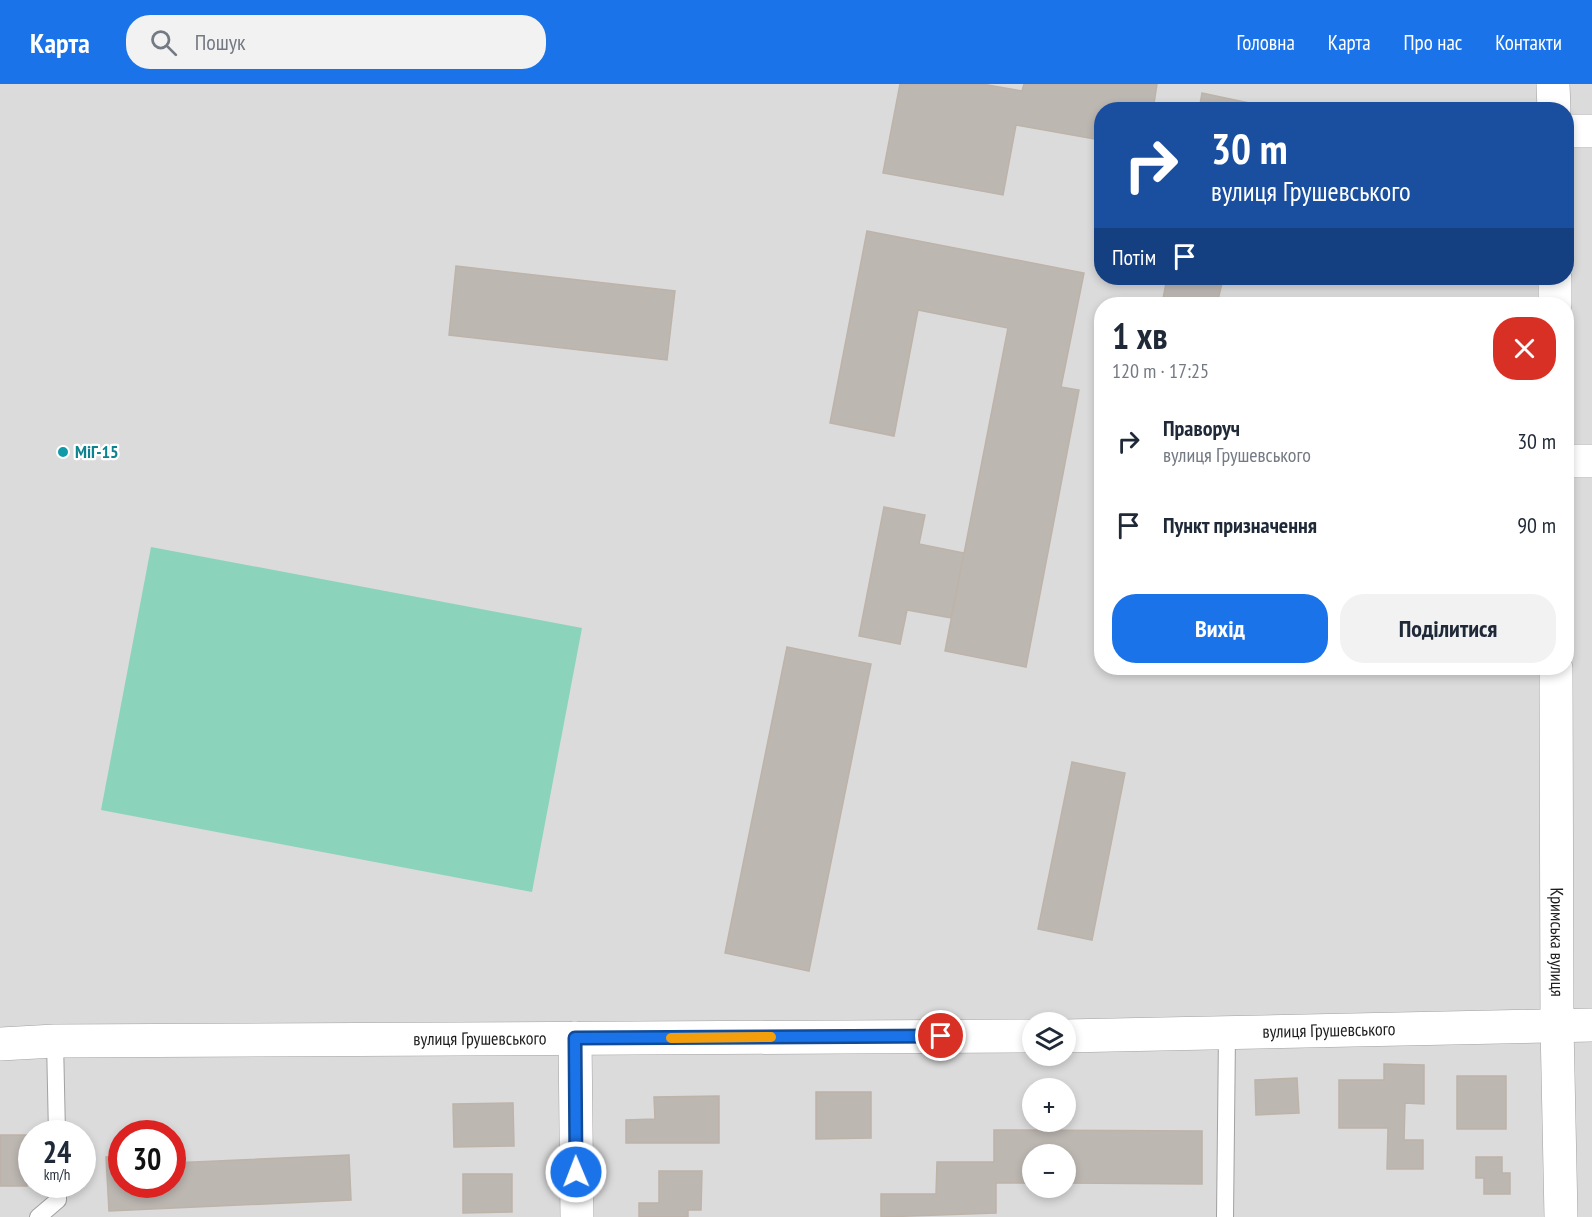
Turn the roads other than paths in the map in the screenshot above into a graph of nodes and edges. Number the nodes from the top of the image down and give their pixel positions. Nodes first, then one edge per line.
1 (1554, 84) edge
2 (1554, 102) edge
3 (1574, 131) edge
4 (1592, 131) edge
5 (1574, 461) edge
6 (1592, 461) edge
7 (1556, 675) edge
8 (1592, 1025) edge
9 (1557, 1026) junction
10 (1227, 1034) junction
11 (1022, 1036) edge
12 (1076, 1036) edge
13 (575, 1038) junction
14 (55, 1041) junction
15 (0, 1044) edge
16 (57, 1120) edge
17 (58, 1198) edge
18 (38, 1217) edge
19 (577, 1217) edge
20 (1225, 1217) edge
21 (1562, 1217) edge

1 - 2 street
3 - 4 street
5 - 6 street
7 - 9 street, Кримська вулиця
8 - 9 street, вулиця Грушевського
9 - 10 street, вулиця Грушевського
9 - 21 street, Кримська вулиця
10 - 12 street, вулиця Грушевського
10 - 20 lane
11 - 13 street, вулиця Грушевського
13 - 14 street, вулиця Грушевського
13 - 19 street
14 - 15 street, вулиця Грушевського
14 - 16 lane
17 - 18 lane

